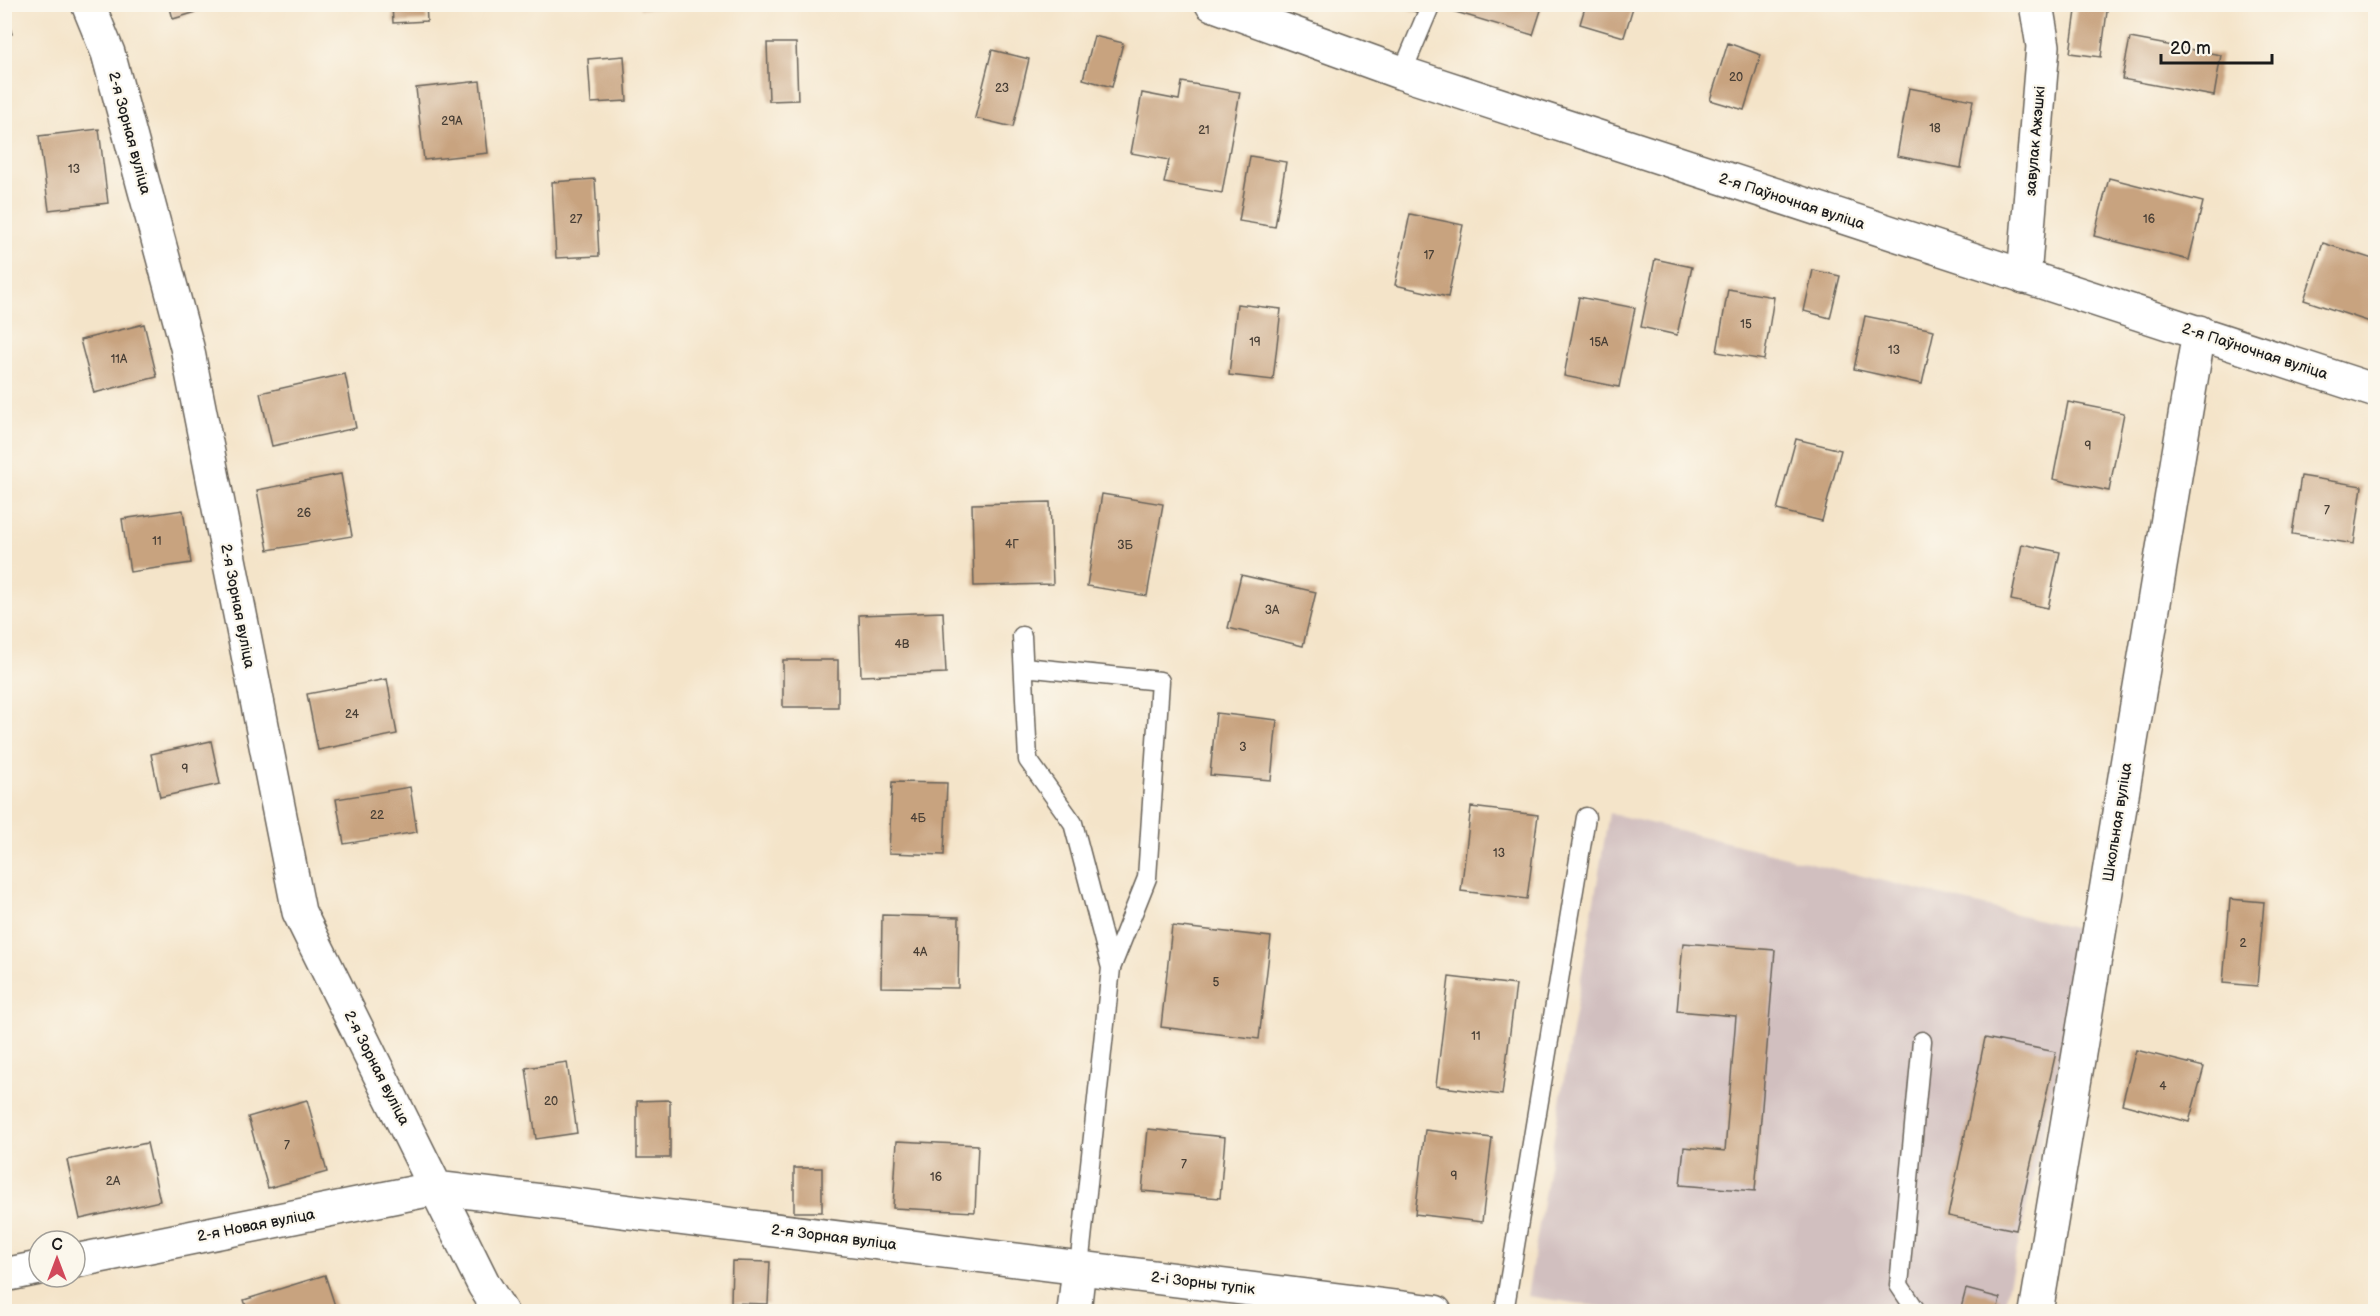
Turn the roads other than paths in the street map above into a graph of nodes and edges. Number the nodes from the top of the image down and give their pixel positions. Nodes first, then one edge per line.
1 (88, 4) edge
2 (1212, 4) edge
3 (1431, 4) edge
4 (2036, 4) edge
5 (1402, 73) junction
6 (2024, 278) junction
7 (2199, 332) junction
8 (2376, 390) edge
9 (1022, 636) dead end
10 (1024, 667) junction
11 (1586, 817) dead end
12 (1111, 968) junction
13 (1922, 1041) dead end
14 (437, 1188) junction
15 (87, 1259) edge
16 (1079, 1268) junction
17 (27, 1270) edge
18 (4, 1275) edge
19 (501, 1311) edge
20 (1074, 1311) edge
21 (1435, 1311) edge
22 (1504, 1311) edge
23 (1917, 1311) edge
24 (2036, 1311) edge

1 - 14 street, 2-я Зорная вуліца
2 - 5 street, 2-я Паўночная вуліца
3 - 5 lane
4 - 6 street, завулак Ажэшкі
5 - 6 street, 2-я Паўночная вуліца
6 - 7 street, 2-я Паўночная вуліца
7 - 8 street, 2-я Паўночная вуліца
7 - 24 street, Школьная вуліца
9 - 10 lane
10 - 12 lane
10 - 12 lane
11 - 22 lane
12 - 16 lane
13 - 23 lane
14 - 15 street, 2-я Новая вуліца
14 - 16 street, 2-я Зорная вуліца
14 - 19 street, 2-я Зорная вуліца
16 - 20 street
16 - 21 street, 2-і Зорны тупік
17 - 18 street

